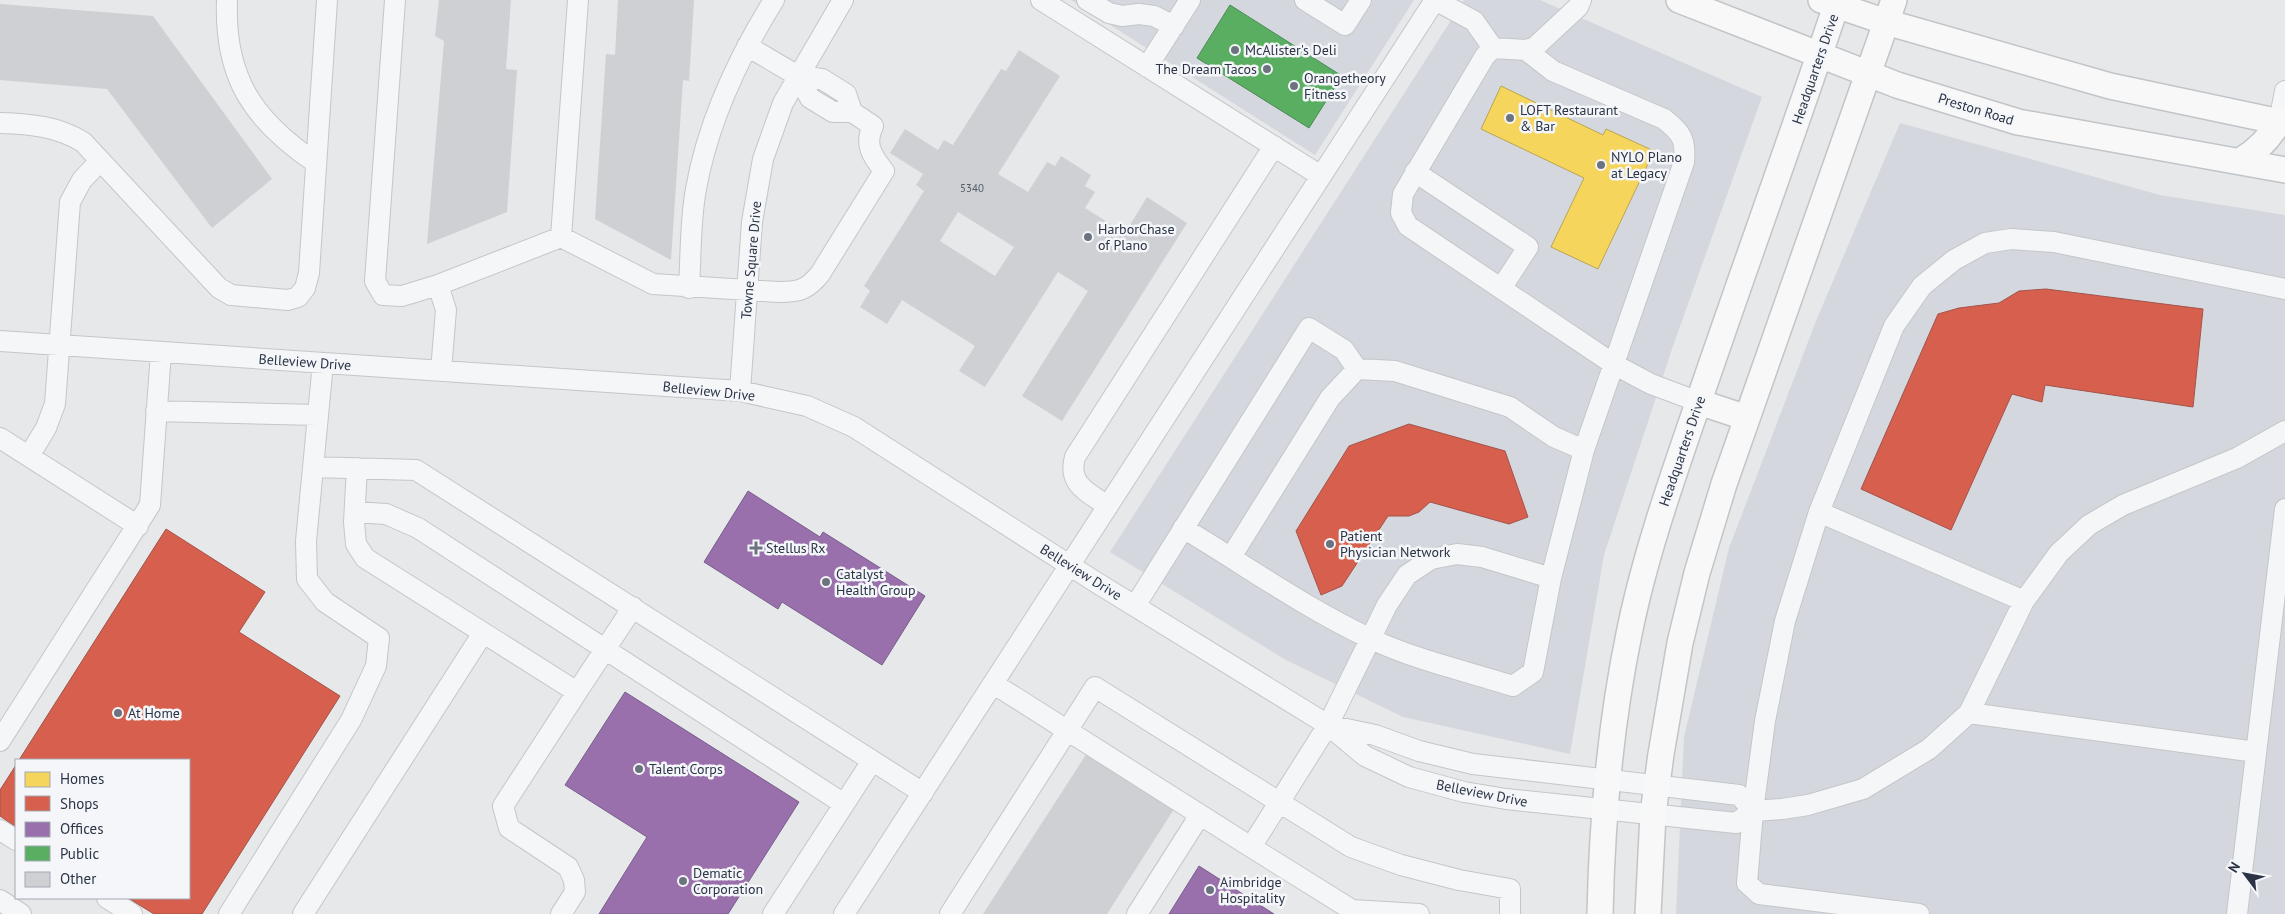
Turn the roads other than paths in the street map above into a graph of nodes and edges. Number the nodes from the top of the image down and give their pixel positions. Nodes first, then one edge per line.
1 (227, 0) edge
2 (327, 0) edge
3 (394, 0) edge
4 (578, 0) edge
5 (774, 0) edge
6 (844, 0) edge
7 (1041, 0) edge
8 (1087, 0) edge
9 (1190, 0) edge
10 (1305, 0) edge
11 (1361, 0) edge
12 (1435, 0) edge
13 (1581, 0) edge
14 (1679, 0) edge
15 (1832, 2) edge
16 (1890, 11) edge
17 (1174, 26) junction
18 (747, 46) junction
19 (1493, 48) junction
20 (1526, 50) junction
21 (1820, 55) junction
22 (1147, 67) junction
23 (1868, 73) junction
24 (798, 76) junction
25 (2285, 91) edge
26 (0, 123) edge
27 (2282, 123) edge
28 (1274, 146) junction
29 (100, 161) junction
30 (2240, 161) junction
31 (316, 163) junction
32 (2285, 170) edge
33 (1416, 172) junction
34 (1321, 176) junction
35 (561, 237) junction
36 (438, 285) junction
37 (1502, 287) junction
38 (689, 288) junction
39 (748, 290) junction
40 (2285, 290) edge
41 (0, 341) edge
42 (58, 345) junction
43 (160, 352) junction
44 (323, 363) junction
45 (1615, 364) junction
46 (1357, 369) junction
47 (441, 371) junction
48 (740, 391) junction
49 (1699, 402) junction
50 (156, 411) junction
51 (318, 415) junction
52 (1747, 418) junction
53 (2285, 432) edge
54 (0, 438) edge
55 (1584, 450) junction
56 (29, 456) junction
57 (313, 467) junction
58 (357, 468) junction
59 (1108, 506) junction
60 (2285, 509) edge
61 (355, 512) junction
62 (1819, 512) junction
63 (138, 526) junction
64 (1183, 528) junction
65 (1231, 557) junction
66 (1071, 566) junction
67 (1550, 578) junction
68 (2024, 601) junction
69 (1135, 606) junction
70 (633, 608) junction
71 (483, 633) junction
72 (1372, 639) junction
73 (606, 648) junction
74 (994, 684) junction
75 (576, 692) junction
76 (1969, 713) junction
77 (1328, 725) junction
78 (1066, 730) junction
79 (0, 741) edge
80 (2256, 752) junction
81 (872, 761) junction
82 (1608, 780) junction
83 (1656, 786) junction
84 (923, 793) junction
85 (1279, 803) junction
86 (844, 804) junction
87 (1605, 811) junction
88 (1753, 811) junction
89 (1653, 814) junction
90 (1200, 815) junction
91 (0, 830) edge
92 (15, 839) edge
93 (1252, 847) junction
94 (109, 899) edge
95 (0, 900) edge
96 (22, 914) edge
97 (132, 914) edge
98 (229, 914) edge
99 (304, 914) edge
100 (561, 914) edge
101 (773, 914) edge
102 (844, 914) edge
103 (950, 914) edge
104 (1137, 914) edge
105 (1419, 914) edge
106 (1510, 914) edge
107 (1600, 914) edge
108 (1648, 914) edge
109 (1919, 914) edge
110 (2237, 914) edge

1 - 31 street
2 - 31 street
3 - 36 street
4 - 35 street
5 - 18 street
6 - 24 street, Towne Square Drive
7 - 22 street
8 - 17 street
9 - 17 street
10 - 11 street
12 - 19 street
12 - 34 street
13 - 20 street
14 - 21 main road, Preston Road
15 - 16 main road
15 - 21 main road, Headquarters Drive
16 - 23 main road
16 - 27 main road
17 - 22 street
18 - 24 street
18 - 38 street
19 - 20 street
19 - 33 street
20 - 45 street
21 - 23 main road, Preston Road
21 - 49 main road, Headquarters Drive
22 - 28 street
23 - 30 main road, Preston Road
23 - 52 main road
24 - 39 street, Towne Square Drive
24 - 39 street
25 - 27 street
26 - 29 street
27 - 30 main road
28 - 34 street
28 - 59 street
29 - 31 street
29 - 42 street
30 - 32 main road, Preston Road
33 - 37 street
33 - 37 street
34 - 59 street
35 - 36 street
35 - 38 street
36 - 47 street
37 - 45 street
38 - 39 street
39 - 48 street, Towne Square Drive
40 - 62 street
41 - 42 street, Belleview Drive
42 - 43 street, Belleview Drive
42 - 56 street
43 - 44 street, Belleview Drive
43 - 50 street
44 - 47 street, Belleview Drive
44 - 51 street
45 - 49 street
45 - 55 street
46 - 55 street
46 - 64 street
46 - 65 street
47 - 48 street, Belleview Drive
48 - 66 street, Belleview Drive
49 - 52 main road
49 - 82 main road, Headquarters Drive
50 - 51 street
50 - 63 street
51 - 57 street
52 - 83 main road
53 - 68 street
54 - 56 street
55 - 67 street
56 - 63 street
57 - 58 street
57 - 98 street
58 - 61 street
58 - 70 street
59 - 66 street
60 - 80 street
61 - 71 street
61 - 73 street
62 - 68 street
62 - 88 street
63 - 79 street
64 - 65 street
64 - 69 street
65 - 72 street
66 - 69 street, Belleview Drive
66 - 74 street
67 - 72 street
67 - 72 street
68 - 76 street
69 - 77 street, Belleview Drive
70 - 73 street
70 - 81 street
71 - 75 street
71 - 99 street
72 - 77 street
73 - 75 street
73 - 86 street
74 - 78 street
74 - 84 street
75 - 100 street
76 - 80 street
76 - 88 street
77 - 82 street, Belleview Drive
77 - 85 street
77 - 87 street, Belleview Drive
78 - 85 street
78 - 90 street
78 - 103 street
80 - 110 street
81 - 84 street
81 - 86 street
82 - 83 street, Belleview Drive
82 - 87 main road, Headquarters Drive
83 - 88 street, Belleview Drive
83 - 89 main road
84 - 102 street
85 - 93 street
85 - 106 street
86 - 101 street
87 - 89 street, Belleview Drive
87 - 107 main road, Headquarters Drive
88 - 89 street, Belleview Drive
88 - 109 street
89 - 108 main road
90 - 93 street
90 - 104 street
91 - 92 street
93 - 105 street
94 - 97 street
95 - 96 street

